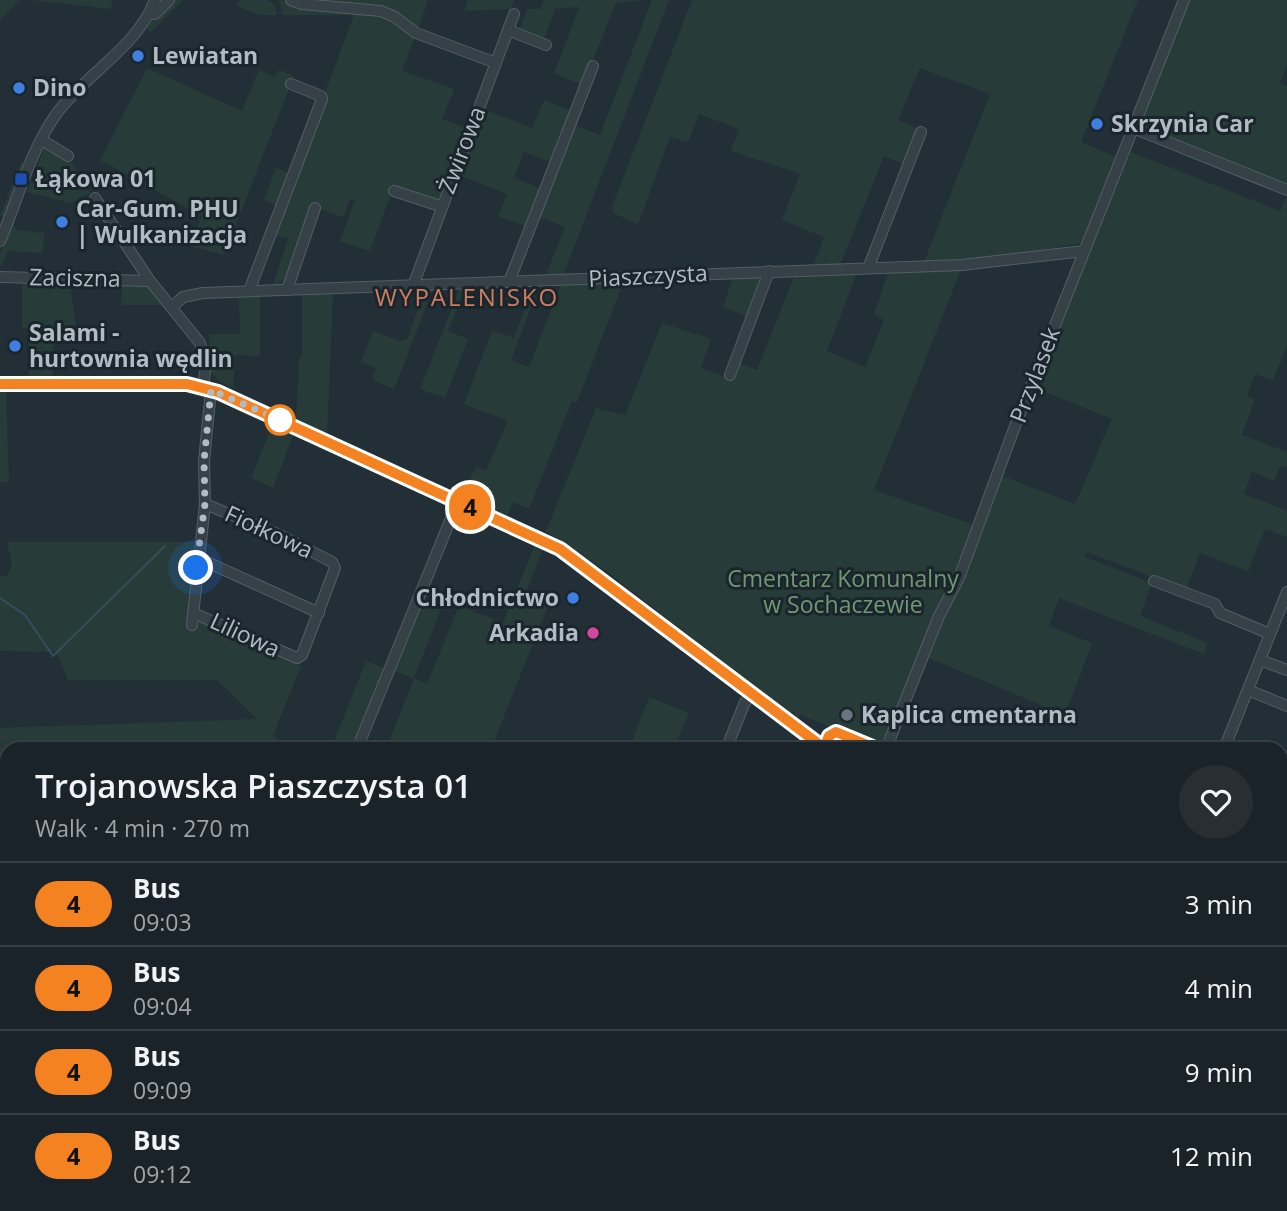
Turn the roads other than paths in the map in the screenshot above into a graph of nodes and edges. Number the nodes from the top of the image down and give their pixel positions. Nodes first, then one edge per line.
1 (155, 0) edge
2 (169, 0) edge
3 (291, 0) edge
4 (1184, 0) edge
5 (149, 14) junction
6 (514, 15) dead end
7 (508, 30) junction
8 (546, 45) dead end
9 (496, 63) junction
10 (593, 66) dead end
11 (291, 84) dead end
12 (1133, 128) junction
13 (920, 132) dead end
14 (41, 140) junction
15 (68, 156) dead end
16 (1287, 190) edge
17 (394, 191) dead end
18 (95, 198) dead end
19 (440, 206) junction
20 (315, 208) dead end
21 (5, 219) edge
22 (0, 241) edge
23 (1084, 251) junction
24 (869, 266) junction
25 (769, 271) junction
26 (0, 277) edge
27 (150, 281) junction
28 (509, 282) junction
29 (413, 286) junction
30 (287, 290) junction
31 (249, 291) junction
32 (173, 306) junction
33 (730, 375) dead end
34 (0, 384) edge
35 (207, 388) junction
36 (458, 501) junction
37 (205, 504) junction
38 (198, 558) junction
39 (1154, 581) dead end
40 (1287, 592) edge
41 (318, 613) junction
42 (1270, 634) junction
43 (1260, 660) junction
44 (1287, 670) edge
45 (1248, 690) junction
46 (752, 695) junction
47 (1287, 706) edge
48 (360, 742) edge
49 (729, 742) edge
50 (816, 742) edge
51 (889, 742) edge
52 (1227, 742) edge

1 - 5 street
2 - 5 street
3 - 9 street
4 - 12 street, Przylasek
5 - 14 street
6 - 7 street, Żwirowa
7 - 8 street
7 - 9 street, Żwirowa
9 - 19 street, Żwirowa
10 - 28 street
11 - 31 street
12 - 16 street
12 - 23 street, Przylasek
13 - 24 street
14 - 15 street
14 - 21 street
17 - 19 street
18 - 27 street
19 - 29 street, Żwirowa
20 - 30 street
21 - 22 street
23 - 24 street, Piaszczysta
23 - 51 street, Przylasek
24 - 25 street, Piaszczysta
25 - 28 street, Piaszczysta
25 - 33 street
26 - 27 street, Zaciszna
27 - 32 street
28 - 29 street, Piaszczysta
29 - 30 street, Piaszczysta
30 - 31 street, Piaszczysta
31 - 32 street, Piaszczysta
32 - 35 street
34 - 35 street
35 - 36 street
35 - 37 street
36 - 46 street
36 - 48 street
37 - 38 street
37 - 41 street, Fiołkowa
38 - 41 street
38 - 41 street, Liliowa
39 - 42 street
40 - 42 street
42 - 43 street
43 - 44 street
43 - 45 street
45 - 47 street
45 - 52 street
46 - 49 street
46 - 50 street

